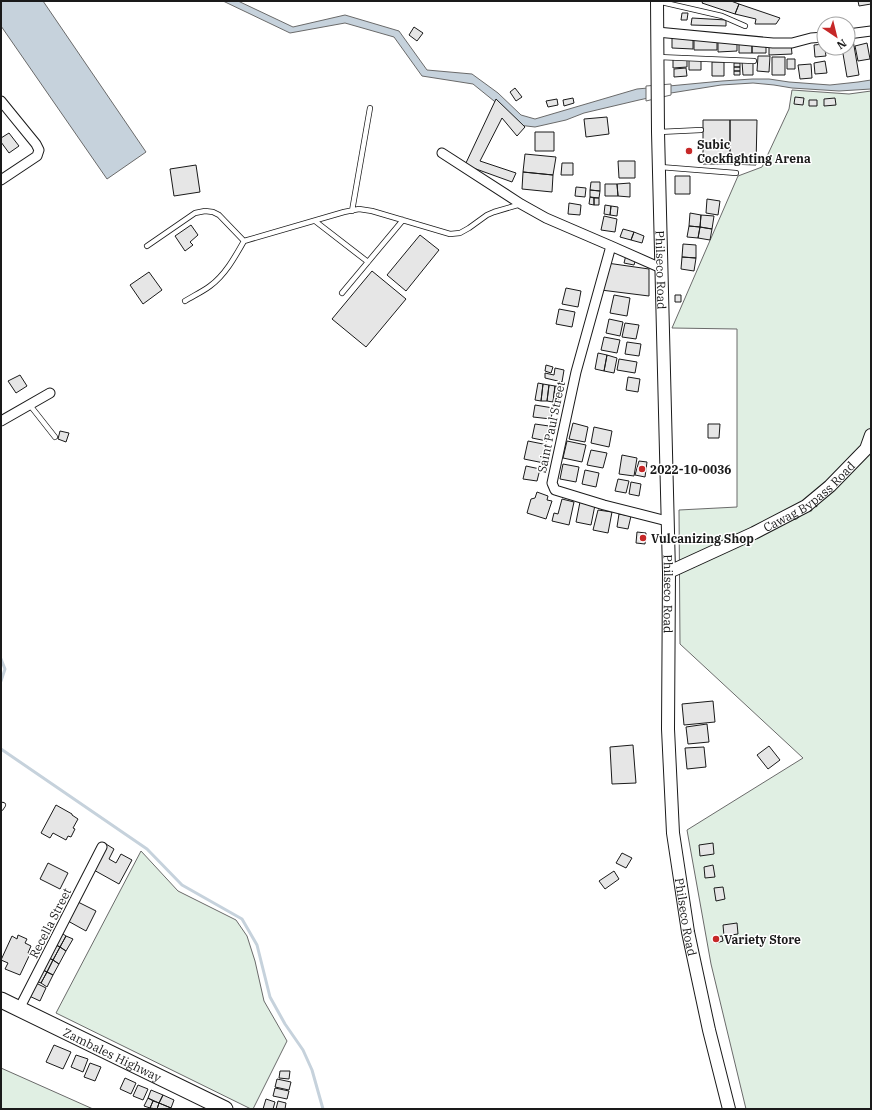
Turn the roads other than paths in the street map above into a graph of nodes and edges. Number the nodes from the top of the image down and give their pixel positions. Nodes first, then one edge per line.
1 (657, 1) edge
2 (745, 26) dead end
3 (871, 31) edge
4 (657, 32) junction
5 (856, 33) edge
6 (816, 38) edge
7 (658, 57) junction
8 (754, 61) dead end
9 (1, 101) edge
10 (370, 108) dead end
11 (701, 130) dead end
12 (658, 132) junction
13 (442, 153) dead end
14 (659, 167) junction
15 (736, 173) dead end
16 (1, 180) edge
17 (521, 204) junction
18 (352, 211) junction
19 (316, 220) junction
20 (403, 220) junction
21 (244, 241) junction
22 (147, 246) dead end
23 (611, 246) junction
24 (368, 262) junction
25 (661, 268) junction
26 (342, 293) dead end
27 (185, 301) dead end
28 (50, 393) dead end
29 (29, 404) junction
30 (1, 421) edge
31 (55, 436) dead end
32 (871, 436) edge
33 (667, 521) junction
34 (668, 572) junction
35 (102, 847) dead end
36 (1, 1000) edge
37 (19, 1009) junction
38 (220, 1108) edge
39 (729, 1109) edge

1 - 2 lane
1 - 4 street, Philseco Road
3 - 5 street
4 - 6 street
4 - 7 street, Philseco Road
7 - 8 lane
7 - 12 street, Philseco Road
9 - 16 street
10 - 18 lane
11 - 12 lane
12 - 14 street, Philseco Road
13 - 17 street
14 - 15 lane
14 - 25 street, Philseco Road
17 - 20 lane
17 - 23 street
18 - 19 lane
18 - 20 lane
19 - 21 lane
19 - 24 lane
20 - 24 lane
21 - 22 lane
21 - 27 lane
23 - 25 street
23 - 33 street, Saint Paul Street
24 - 26 lane
25 - 33 street, Philseco Road
28 - 29 street
29 - 30 street
29 - 31 lane
32 - 34 street, Cawag Bypass Road
33 - 34 street, Philseco Road
34 - 39 street, Philseco Road
35 - 37 street, Recella Street
36 - 37 main road, Zambales Highway
37 - 38 main road, Zambales Highway

